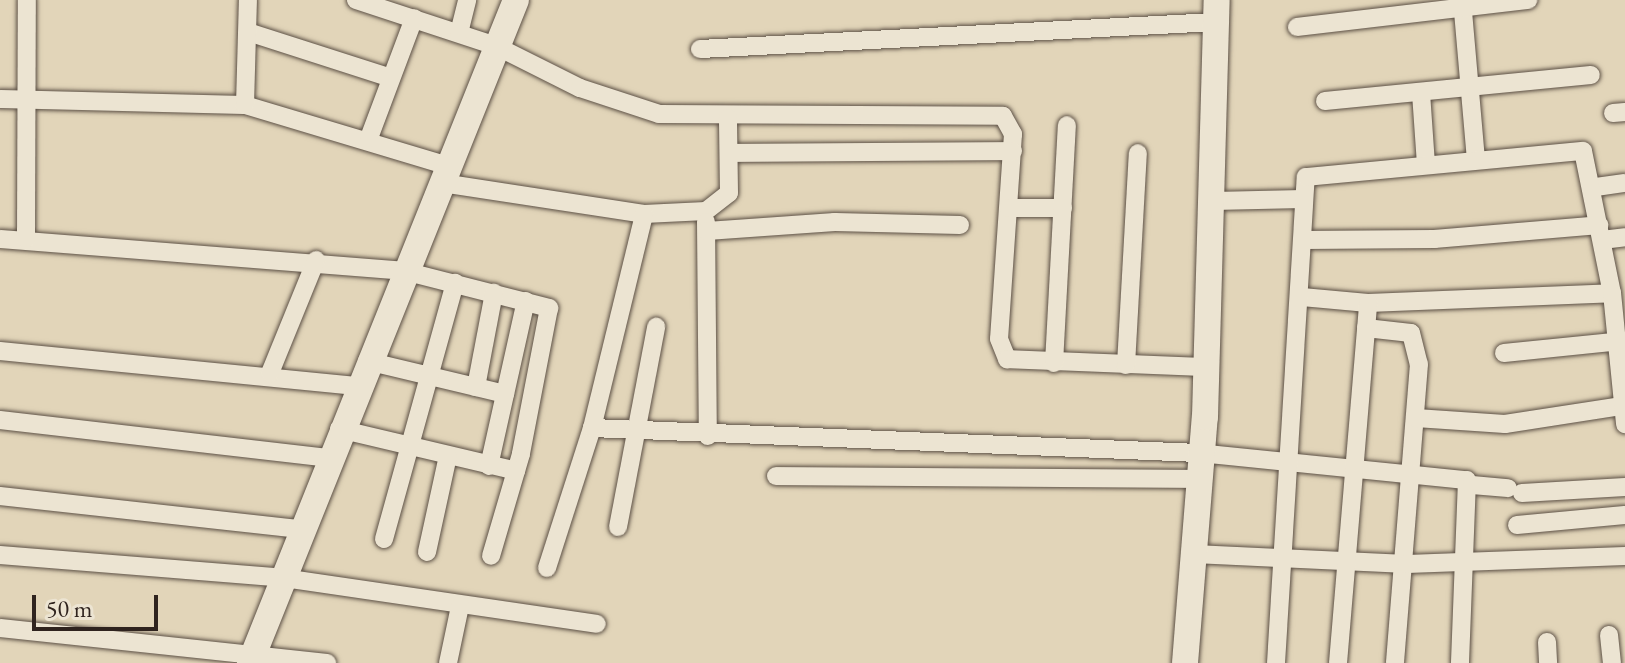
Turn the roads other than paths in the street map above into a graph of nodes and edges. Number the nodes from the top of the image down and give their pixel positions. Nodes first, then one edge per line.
1 (27, 0) edge
2 (248, 0) edge
3 (356, 0) edge
4 (467, 0) edge
5 (516, 0) edge
6 (1528, 0) edge
7 (1462, 4) edge
8 (1216, 11) edge
9 (414, 18) junction
10 (1297, 27) dead end
11 (248, 32) junction
12 (459, 33) junction
13 (496, 46) junction
14 (700, 49) dead end
15 (1591, 75) dead end
16 (391, 78) junction
17 (1470, 88) junction
18 (1421, 93) junction
19 (0, 99) edge
20 (27, 99) junction
21 (1325, 101) dead end
22 (245, 105) junction
23 (728, 118) junction
24 (1067, 125) dead end
25 (369, 138) junction
26 (1013, 151) junction
27 (730, 153) junction
28 (1138, 153) dead end
29 (1476, 159) junction
30 (1426, 164) junction
31 (445, 175) junction
32 (1625, 183) edge
33 (1596, 187) junction
34 (1303, 199) junction
35 (1213, 201) junction
36 (1009, 208) junction
37 (1063, 208) junction
38 (706, 211) junction
39 (644, 214) junction
40 (960, 225) dead end
41 (707, 231) junction
42 (1600, 232) junction
43 (1625, 237) edge
44 (0, 239) edge
45 (26, 239) junction
46 (1303, 240) junction
47 (316, 260) junction
48 (404, 271) junction
49 (455, 283) junction
50 (494, 293) junction
51 (1302, 297) junction
52 (1616, 297) edge
53 (526, 301) junction
54 (1368, 303) junction
55 (656, 327) dead end
56 (1366, 328) junction
57 (0, 351) edge
58 (1504, 353) dead end
59 (1619, 354) edge
60 (367, 361) junction
61 (1054, 363) junction
62 (1126, 365) junction
63 (1207, 367) junction
64 (270, 373) junction
65 (428, 376) junction
66 (356, 386) junction
67 (476, 387) junction
68 (505, 394) junction
69 (1623, 415) edge
70 (1416, 418) junction
71 (0, 420) edge
72 (592, 428) junction
73 (339, 429) junction
74 (638, 433) junction
75 (708, 436) junction
76 (409, 447) junction
77 (448, 456) junction
78 (328, 458) junction
79 (1294, 461) junction
80 (1356, 464) junction
81 (489, 466) junction
82 (1199, 466) junction
83 (516, 471) junction
84 (1412, 471) junction
85 (776, 476) dead end
86 (1472, 485) junction
87 (1625, 487) edge
88 (0, 496) edge
89 (1625, 515) edge
90 (1517, 525) dead end
91 (618, 527) dead end
92 (300, 529) junction
93 (384, 539) dead end
94 (427, 552) dead end
95 (1194, 554) junction
96 (0, 555) edge
97 (491, 556) dead end
98 (1625, 556) edge
99 (1287, 557) junction
100 (1348, 561) junction
101 (1467, 562) junction
102 (1407, 564) junction
103 (547, 568) dead end
104 (283, 578) junction
105 (460, 606) junction
106 (597, 624) dead end
107 (0, 628) edge
108 (1609, 635) dead end
109 (1547, 642) dead end
110 (252, 658) edge
111 (327, 663) edge
112 (448, 663) edge
113 (1185, 663) edge
114 (1276, 663) edge
115 (1338, 663) edge
116 (1395, 663) edge
117 (1460, 663) edge
118 (1548, 663) edge
119 (1612, 663) edge

1 - 20 street
2 - 11 street
3 - 9 street
4 - 12 street
5 - 13 main road
6 - 7 street
7 - 10 street
7 - 17 street
8 - 14 street
8 - 35 main road
9 - 12 street
9 - 16 street
11 - 16 street
11 - 22 street
12 - 13 street
13 - 23 street
13 - 31 main road
15 - 17 street
16 - 25 street
17 - 18 street
17 - 29 street
18 - 21 street
18 - 30 street
19 - 20 street
20 - 22 street
20 - 45 street
22 - 25 street
23 - 26 street
23 - 27 street
24 - 37 street
25 - 31 street
26 - 27 street
26 - 36 street
27 - 38 street
28 - 62 street
29 - 30 street
29 - 33 street
30 - 34 street
31 - 39 street
31 - 48 main road
32 - 33 street
33 - 42 street
34 - 35 street
34 - 46 street
35 - 63 main road
36 - 37 street
36 - 61 street
37 - 61 street
38 - 39 street
38 - 41 street
39 - 72 street
40 - 41 street
41 - 75 street
42 - 43 street
42 - 46 street
42 - 52 street
44 - 45 street
45 - 47 street
46 - 51 street
47 - 48 street
47 - 64 street
48 - 49 street
48 - 60 main road
49 - 50 street
49 - 65 street
50 - 53 street
50 - 67 street
51 - 54 street
51 - 79 street
52 - 54 street
52 - 59 street
53 - 68 street
53 - 83 street
54 - 56 street
55 - 74 street
56 - 70 street
56 - 80 street
57 - 64 street
58 - 59 street
59 - 69 street
60 - 65 street
60 - 66 main road
61 - 62 street
62 - 63 street
63 - 82 main road
64 - 66 street
65 - 67 street
65 - 76 street
66 - 73 main road
67 - 68 street
68 - 81 street
69 - 70 street
70 - 84 street
71 - 78 street
72 - 74 street
72 - 103 street
73 - 76 street
73 - 78 main road
74 - 75 street
74 - 91 street
75 - 82 street
76 - 77 street
76 - 93 street
77 - 81 street
77 - 94 street
78 - 92 main road
79 - 80 street
79 - 82 street
79 - 99 street
80 - 84 street
80 - 100 street
81 - 83 street
82 - 85 street
82 - 95 main road
83 - 97 street
84 - 86 street
84 - 102 street
86 - 87 street
86 - 101 street
88 - 92 street
89 - 90 street
92 - 104 main road
95 - 99 street
95 - 113 main road
96 - 104 street
98 - 101 street
99 - 100 street
99 - 114 street
100 - 102 street
100 - 115 street
101 - 102 street
101 - 117 street
102 - 116 street
104 - 105 street
104 - 110 main road
105 - 106 street
105 - 112 street
107 - 110 street
108 - 119 street
109 - 118 street
110 - 111 street

